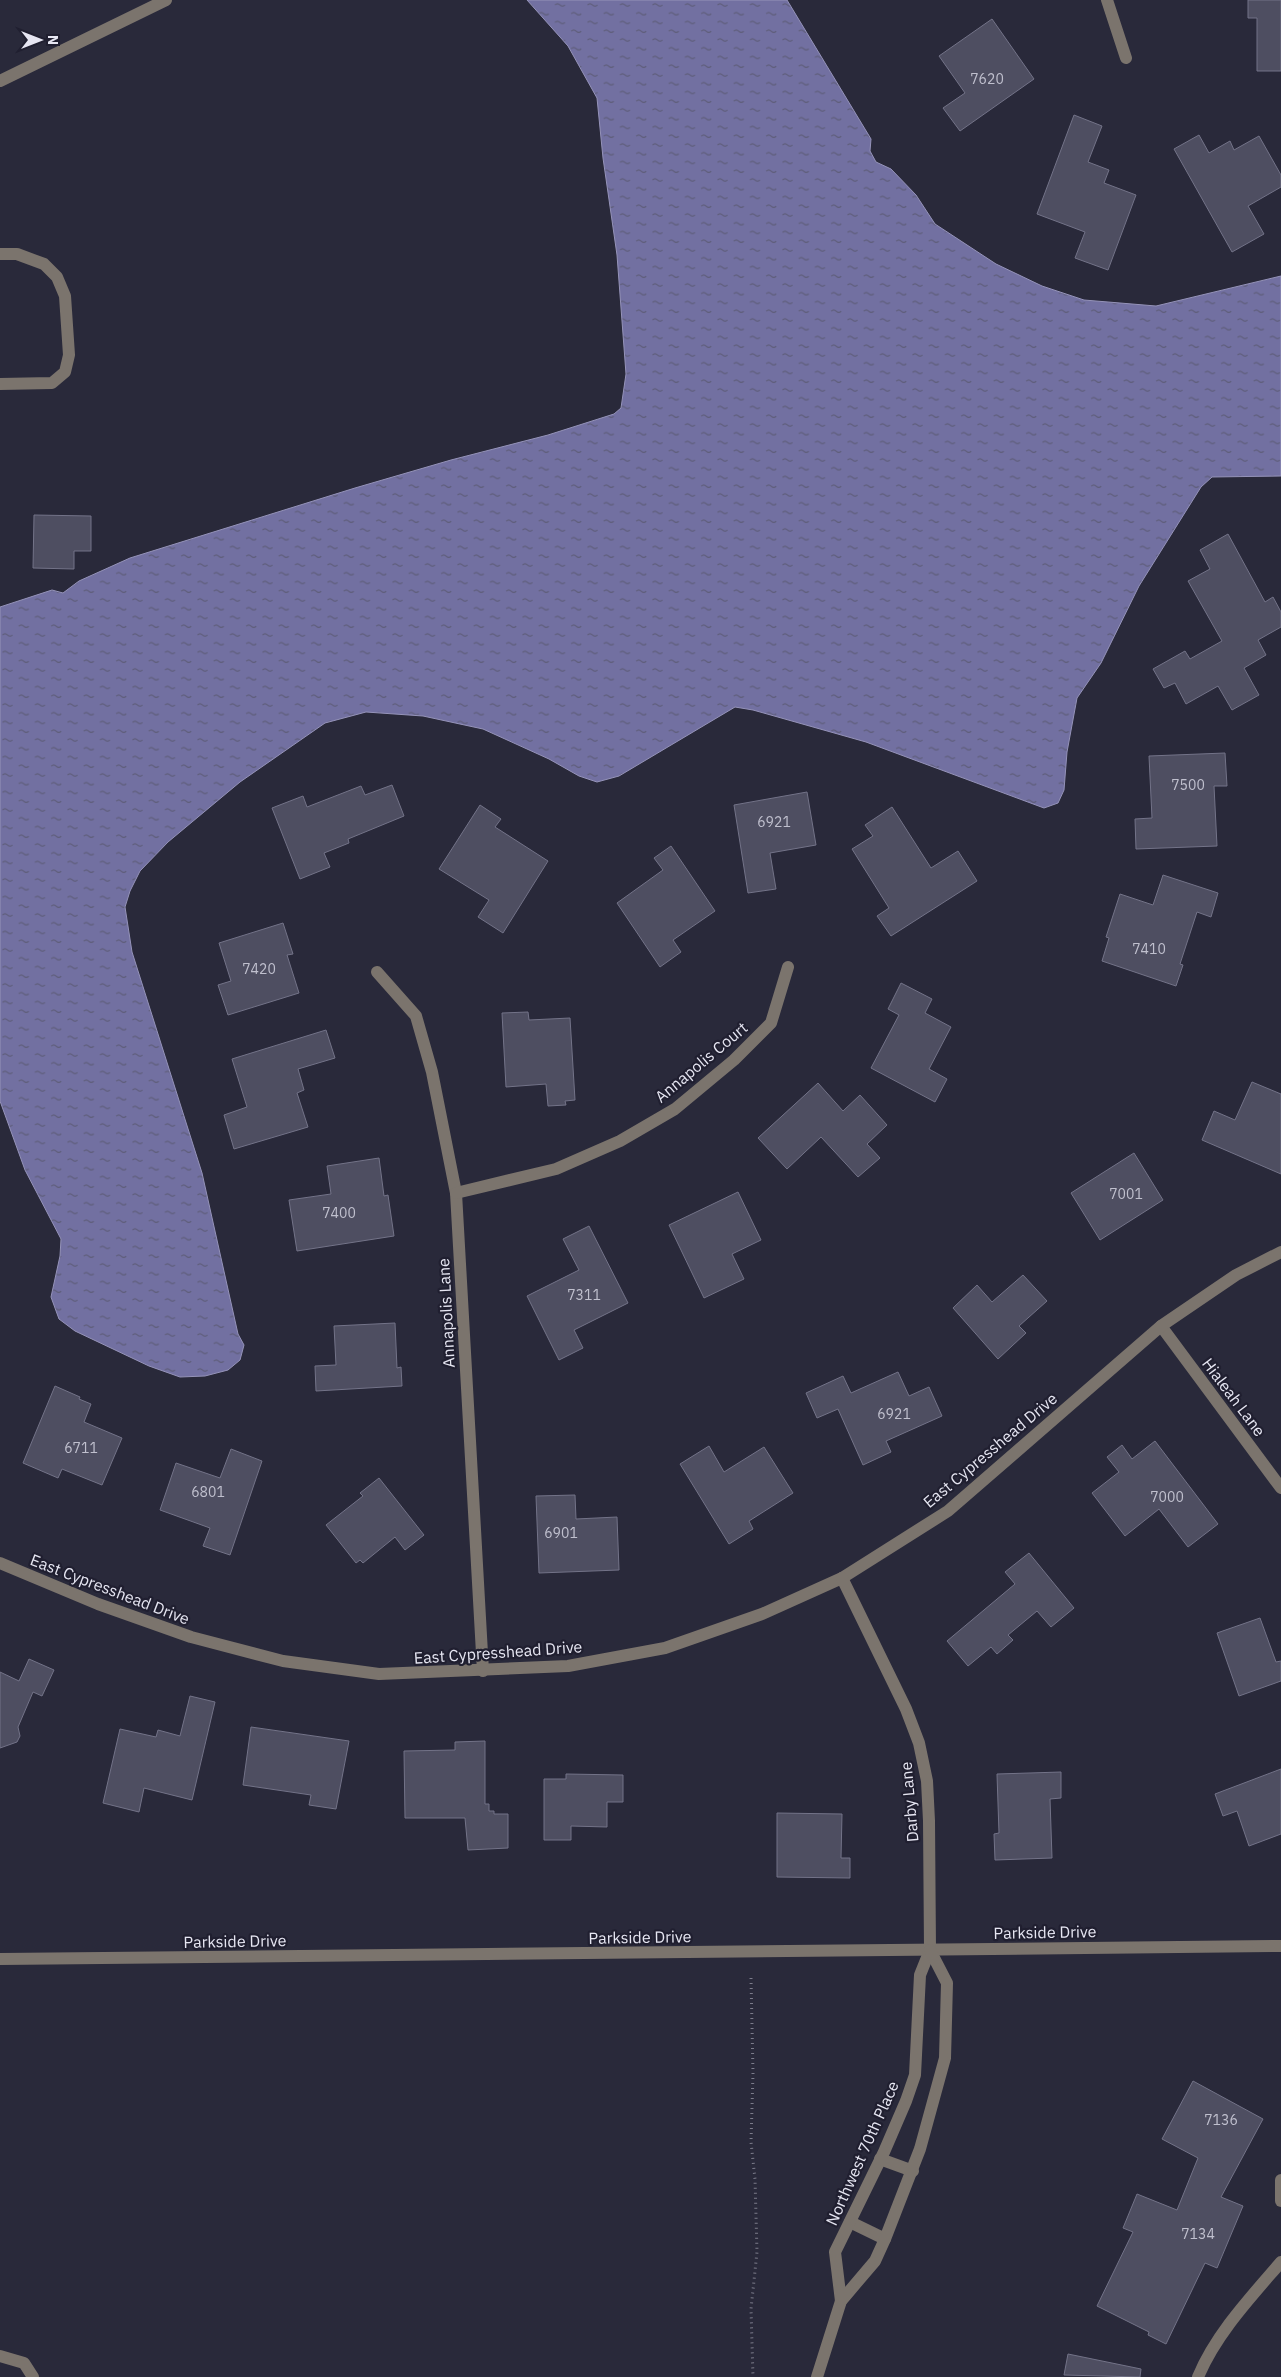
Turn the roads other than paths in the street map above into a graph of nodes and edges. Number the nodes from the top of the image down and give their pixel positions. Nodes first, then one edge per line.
1 (166, 0) edge
2 (1106, 0) edge
3 (1126, 58) dead end
4 (0, 81) edge
5 (0, 254) edge
6 (0, 384) edge
7 (788, 968) dead end
8 (377, 972) dead end
9 (456, 1193) junction
10 (1281, 1252) edge
11 (1161, 1326) junction
12 (1281, 1488) edge
13 (0, 1563) edge
14 (842, 1578) junction
15 (483, 1671) junction
16 (1281, 1946) edge
17 (930, 1950) junction
18 (0, 1959) edge
19 (880, 2159) junction
20 (913, 2171) junction
21 (1281, 2180) edge
22 (1281, 2201) edge
23 (850, 2222) junction
24 (886, 2239) junction
25 (1281, 2262) edge
26 (840, 2301) junction
27 (0, 2356) edge
28 (33, 2377) edge
29 (817, 2377) edge
30 (1198, 2377) edge

1 - 4 street
2 - 3 street
5 - 6 street
7 - 9 street, Annapolis Court
8 - 9 street, Annapolis Lane
9 - 15 street, Annapolis Lane
10 - 11 street, East Cypresshead Drive
11 - 12 street, Hialeah Lane
11 - 14 street, East Cypresshead Drive
13 - 15 street, East Cypresshead Drive
14 - 15 street, East Cypresshead Drive
14 - 17 street, Darby Lane
16 - 17 street, Parkside Drive
17 - 18 street, Parkside Drive
17 - 19 street, Northwest 70th Place
17 - 20 street, Northwest 70th Place
19 - 20 street
19 - 23 street, Northwest 70th Place
20 - 24 street, Northwest 70th Place
21 - 22 street
23 - 24 street
23 - 26 street, Northwest 70th Place
24 - 26 street, Northwest 70th Place
25 - 30 street
26 - 29 street, Northwest 70th Place
27 - 28 street

